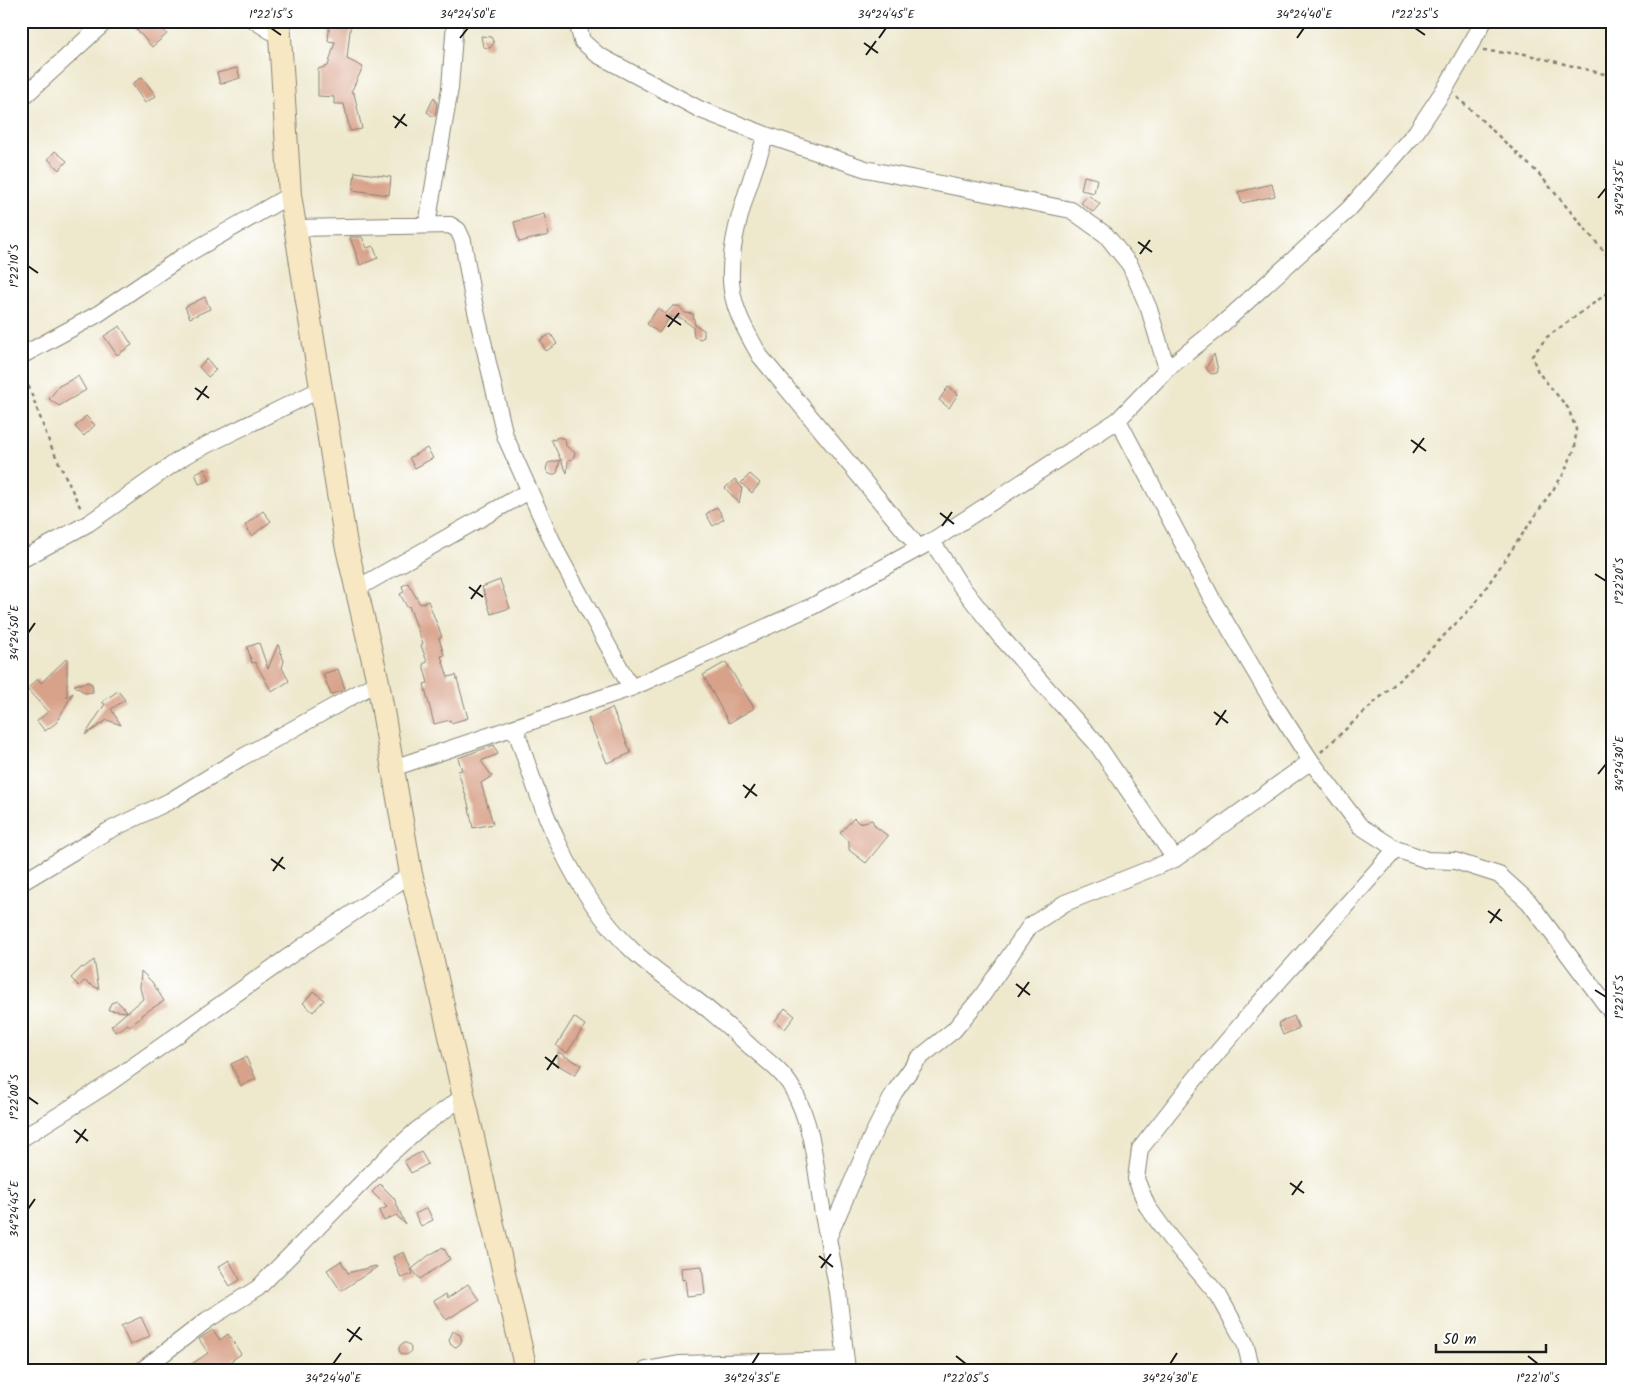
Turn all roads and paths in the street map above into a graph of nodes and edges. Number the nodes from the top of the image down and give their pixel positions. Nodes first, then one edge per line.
1 (106, 21) edge
2 (255, 21) edge
3 (454, 21) edge
4 (577, 21) edge
5 (1484, 21) edge
6 (280, 29) edge
7 (1467, 50) junction
8 (1612, 76) edge
9 (1446, 87) junction
10 (21, 99) edge
11 (766, 135) junction
12 (290, 195) junction
13 (427, 225) junction
14 (296, 228) junction
15 (1612, 261) edge
16 (1612, 290) edge
17 (21, 356) edge
18 (21, 367) edge
19 (1167, 369) junction
20 (321, 389) junction
21 (1118, 420) junction
22 (529, 491) junction
23 (89, 523) junction
24 (925, 545) junction
25 (21, 560) edge
26 (356, 589) junction
27 (378, 682) junction
28 (631, 688) junction
29 (515, 728) junction
30 (1311, 762) junction
31 (393, 768) junction
32 (1396, 848) junction
33 (1175, 859) junction
34 (411, 874) junction
35 (21, 883) edge
36 (1612, 1013) edge
37 (464, 1096) junction
38 (21, 1140) edge
39 (828, 1238) junction
40 (847, 1365) edge
41 (142, 1370) edge
42 (526, 1370) edge
43 (646, 1370) edge
44 (1252, 1370) edge

1 - 10 street
2 - 6 street
3 - 13 street
4 - 11 street
5 - 7 street
6 - 12 main road
7 - 8 path
7 - 9 street
9 - 15 path
9 - 19 street
11 - 19 street
11 - 24 street
12 - 14 main road
12 - 17 street
13 - 14 street
13 - 22 street
14 - 20 main road
16 - 30 path
18 - 23 path
19 - 21 street
20 - 23 street
20 - 26 main road
21 - 24 street
21 - 30 street
22 - 26 street
22 - 28 street
23 - 25 street
24 - 28 street
24 - 33 street
26 - 27 main road
27 - 31 main road
27 - 35 street
28 - 29 street
29 - 31 street
29 - 39 street
30 - 32 street
30 - 33 street
31 - 34 main road
32 - 36 street
32 - 44 street
33 - 39 street
34 - 37 main road
34 - 38 street
37 - 41 street
37 - 42 main road
39 - 40 street
40 - 43 street

